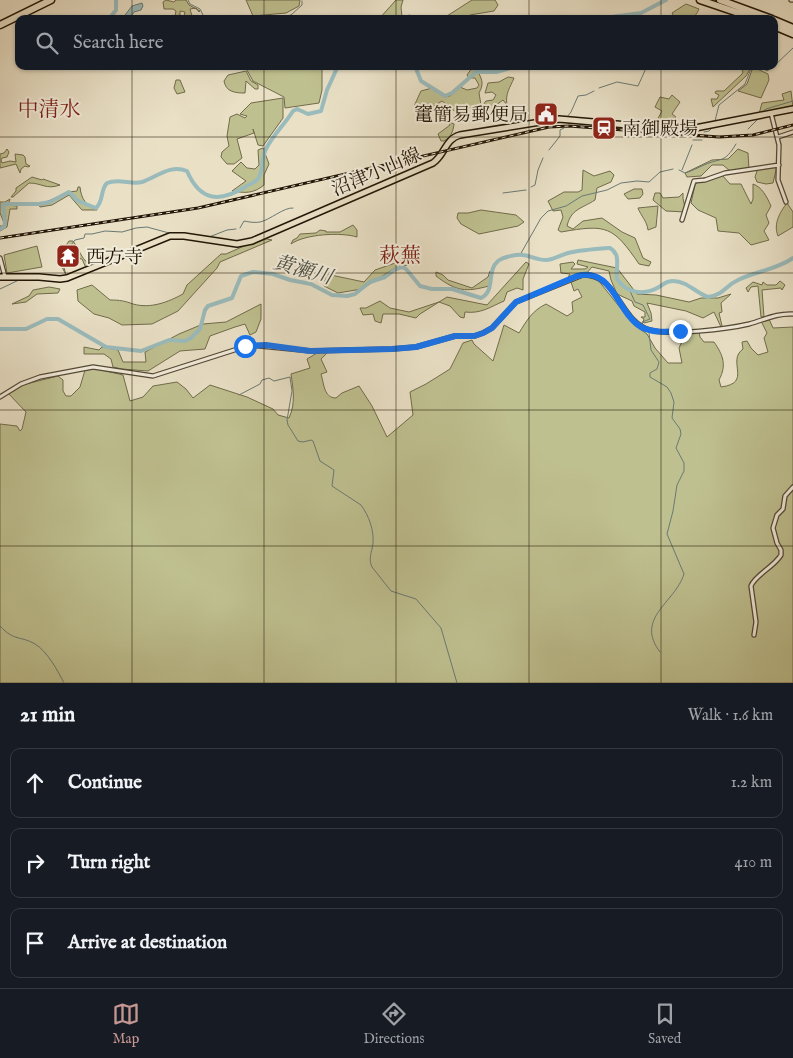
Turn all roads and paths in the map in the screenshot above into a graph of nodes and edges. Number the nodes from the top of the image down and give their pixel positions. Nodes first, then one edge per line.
1 (45, 0) edge
2 (52, 0) edge
3 (700, 0) edge
4 (720, 0) edge
5 (35, 7) junction
6 (18, 15) edge
7 (744, 15) edge
8 (762, 15) edge
9 (15, 16) edge
10 (778, 21) edge
11 (0, 24) edge
12 (778, 28) edge
13 (793, 28) edge
14 (793, 34) edge
15 (793, 109) edge
16 (771, 113) junction
17 (793, 132) edge
18 (778, 137) junction
19 (779, 165) junction
20 (786, 202) dead end
21 (682, 220) dead end
22 (0, 258) edge
23 (3, 277) edge
24 (793, 314) edge
25 (0, 397) edge
26 (793, 487) edge
27 (754, 635) dead end

1 - 5 highway
2 - 5 highway
3 - 7 highway
4 - 8 highway
5 - 6 highway
9 - 11 highway
10 - 13 highway
12 - 14 highway
15 - 16 main road, 沼津小山線
16 - 18 street
16 - 23 main road, 沼津小山線
17 - 18 street
18 - 19 street
19 - 20 street
19 - 21 street
22 - 23 street
24 - 25 street
26 - 27 street

